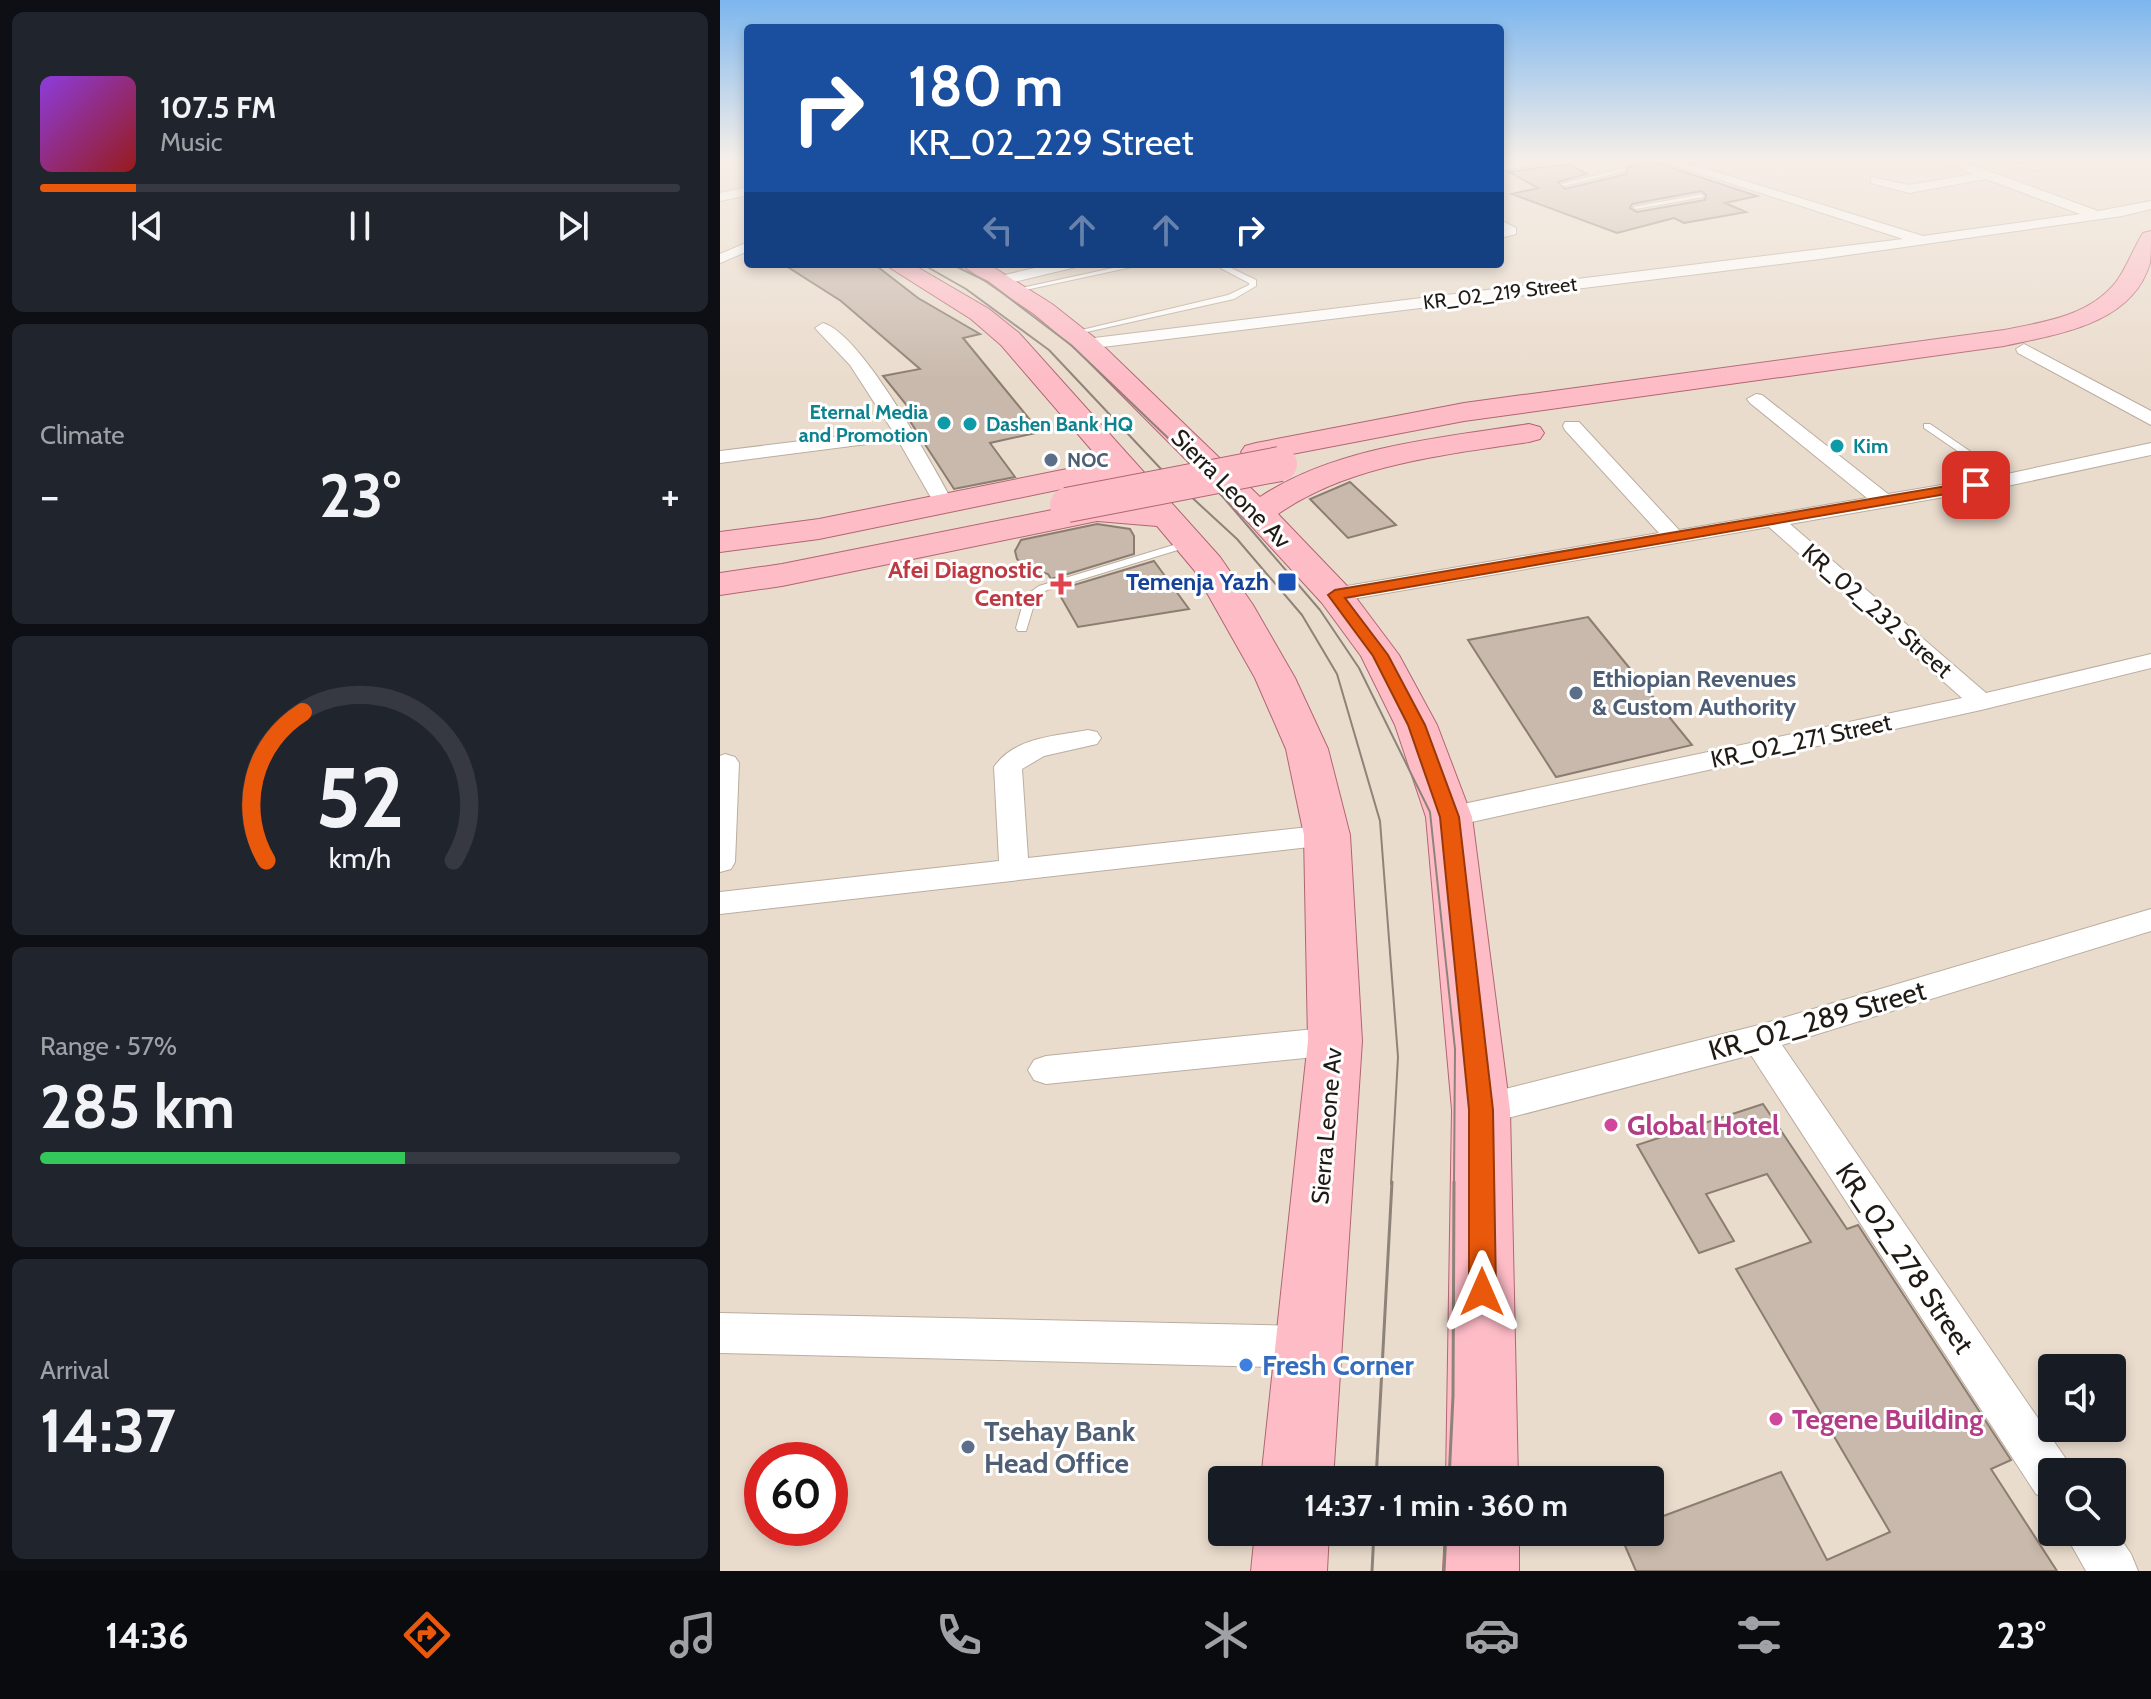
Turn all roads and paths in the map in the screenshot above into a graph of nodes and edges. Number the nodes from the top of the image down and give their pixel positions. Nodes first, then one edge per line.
1 (1901, 233) edge
2 (1976, 233) edge
3 (2151, 238) edge
4 (1926, 241) junction
5 (744, 248) edge
6 (720, 259) edge
7 (903, 268) edge
8 (1050, 268) edge
9 (1100, 268) edge
10 (1226, 268) edge
11 (996, 278) edge
12 (2146, 303) dead end
13 (823, 328) dead end
14 (1079, 338) junction
15 (2024, 349) junction
16 (1951, 352) junction
17 (1756, 399) junction
18 (1726, 404) dead end
19 (2145, 415) edge
20 (1603, 422) dead end
21 (1572, 426) junction
22 (1927, 426) dead end
23 (902, 434) junction
24 (1183, 441) junction
25 (2151, 449) edge
26 (720, 457) edge
27 (1123, 467) junction
28 (2007, 480) junction
29 (1063, 498) junction
30 (1884, 501) junction
31 (944, 504) junction
32 (1258, 513) junction
33 (1773, 520) junction
34 (1178, 530) junction
35 (1674, 537) junction
36 (720, 542) edge
37 (720, 553) edge
38 (720, 572) edge
39 (720, 584) edge
40 (1335, 595) junction
41 (1022, 628) dead end
42 (2151, 661) edge
43 (1981, 702) junction
44 (1088, 738) dead end
45 (725, 763) dead end
46 (1449, 817) junction
47 (1327, 835) junction
48 (720, 862) edge
49 (1014, 869) junction
50 (720, 903) edge
51 (2150, 922) edge
52 (1759, 1039) junction
53 (1335, 1041) junction
54 (1046, 1070) dead end
55 (1481, 1110) junction
56 (720, 1333) edge
57 (1308, 1347) junction
58 (2039, 1458) edge
59 (1298, 1466) edge
60 (1482, 1466) edge
61 (1291, 1546) edge
62 (1482, 1546) edge
63 (2097, 1546) edge
64 (1289, 1571) edge
65 (1481, 1571) edge
66 (2114, 1571) edge

1 - 4 street
2 - 4 street, KR_02_219 Street
3 - 16 main road
4 - 14 street, KR_02_219 Street
5 - 6 street
7 - 27 main road, Sierra Leone Av
8 - 11 street
9 - 11 lane
10 - 14 lane
11 - 14 main road, Sierra Leone Av
12 - 15 main road
13 - 23 street
14 - 24 main road, Sierra Leone Av
15 - 16 main road
15 - 19 street
16 - 17 main road
16 - 24 main road
16 - 29 main road, bridge
17 - 18 main road
17 - 30 street
20 - 21 main road
21 - 32 main road
21 - 35 street
22 - 28 lane
23 - 26 street
23 - 31 street
24 - 32 main road, Sierra Leone Av
25 - 28 street
27 - 31 main road
27 - 34 main road, Sierra Leone Av
28 - 30 street
29 - 37 main road
29 - 38 main road
30 - 33 street
31 - 36 main road
32 - 40 main road, Sierra Leone Av
33 - 35 street
33 - 43 street, KR_02_232 Street
34 - 39 main road
34 - 41 lane
34 - 47 main road, Sierra Leone Av
35 - 40 street
40 - 46 main road, Sierra Leone Av
42 - 43 street, KR_02_271 Street
43 - 46 street, KR_02_271 Street
44 - 49 street
45 - 48 street
46 - 55 main road, Sierra Leone Av
47 - 49 street
47 - 53 main road, Sierra Leone Av
49 - 50 street
51 - 52 street, KR_02_289 Street
52 - 55 street, KR_02_289 Street
52 - 58 street, KR_02_278 Street
53 - 54 street
53 - 57 main road, Sierra Leone Av
55 - 60 main road, Sierra Leone Av
56 - 57 street
57 - 59 main road, Sierra Leone Av
61 - 64 main road
62 - 65 main road
63 - 66 street

